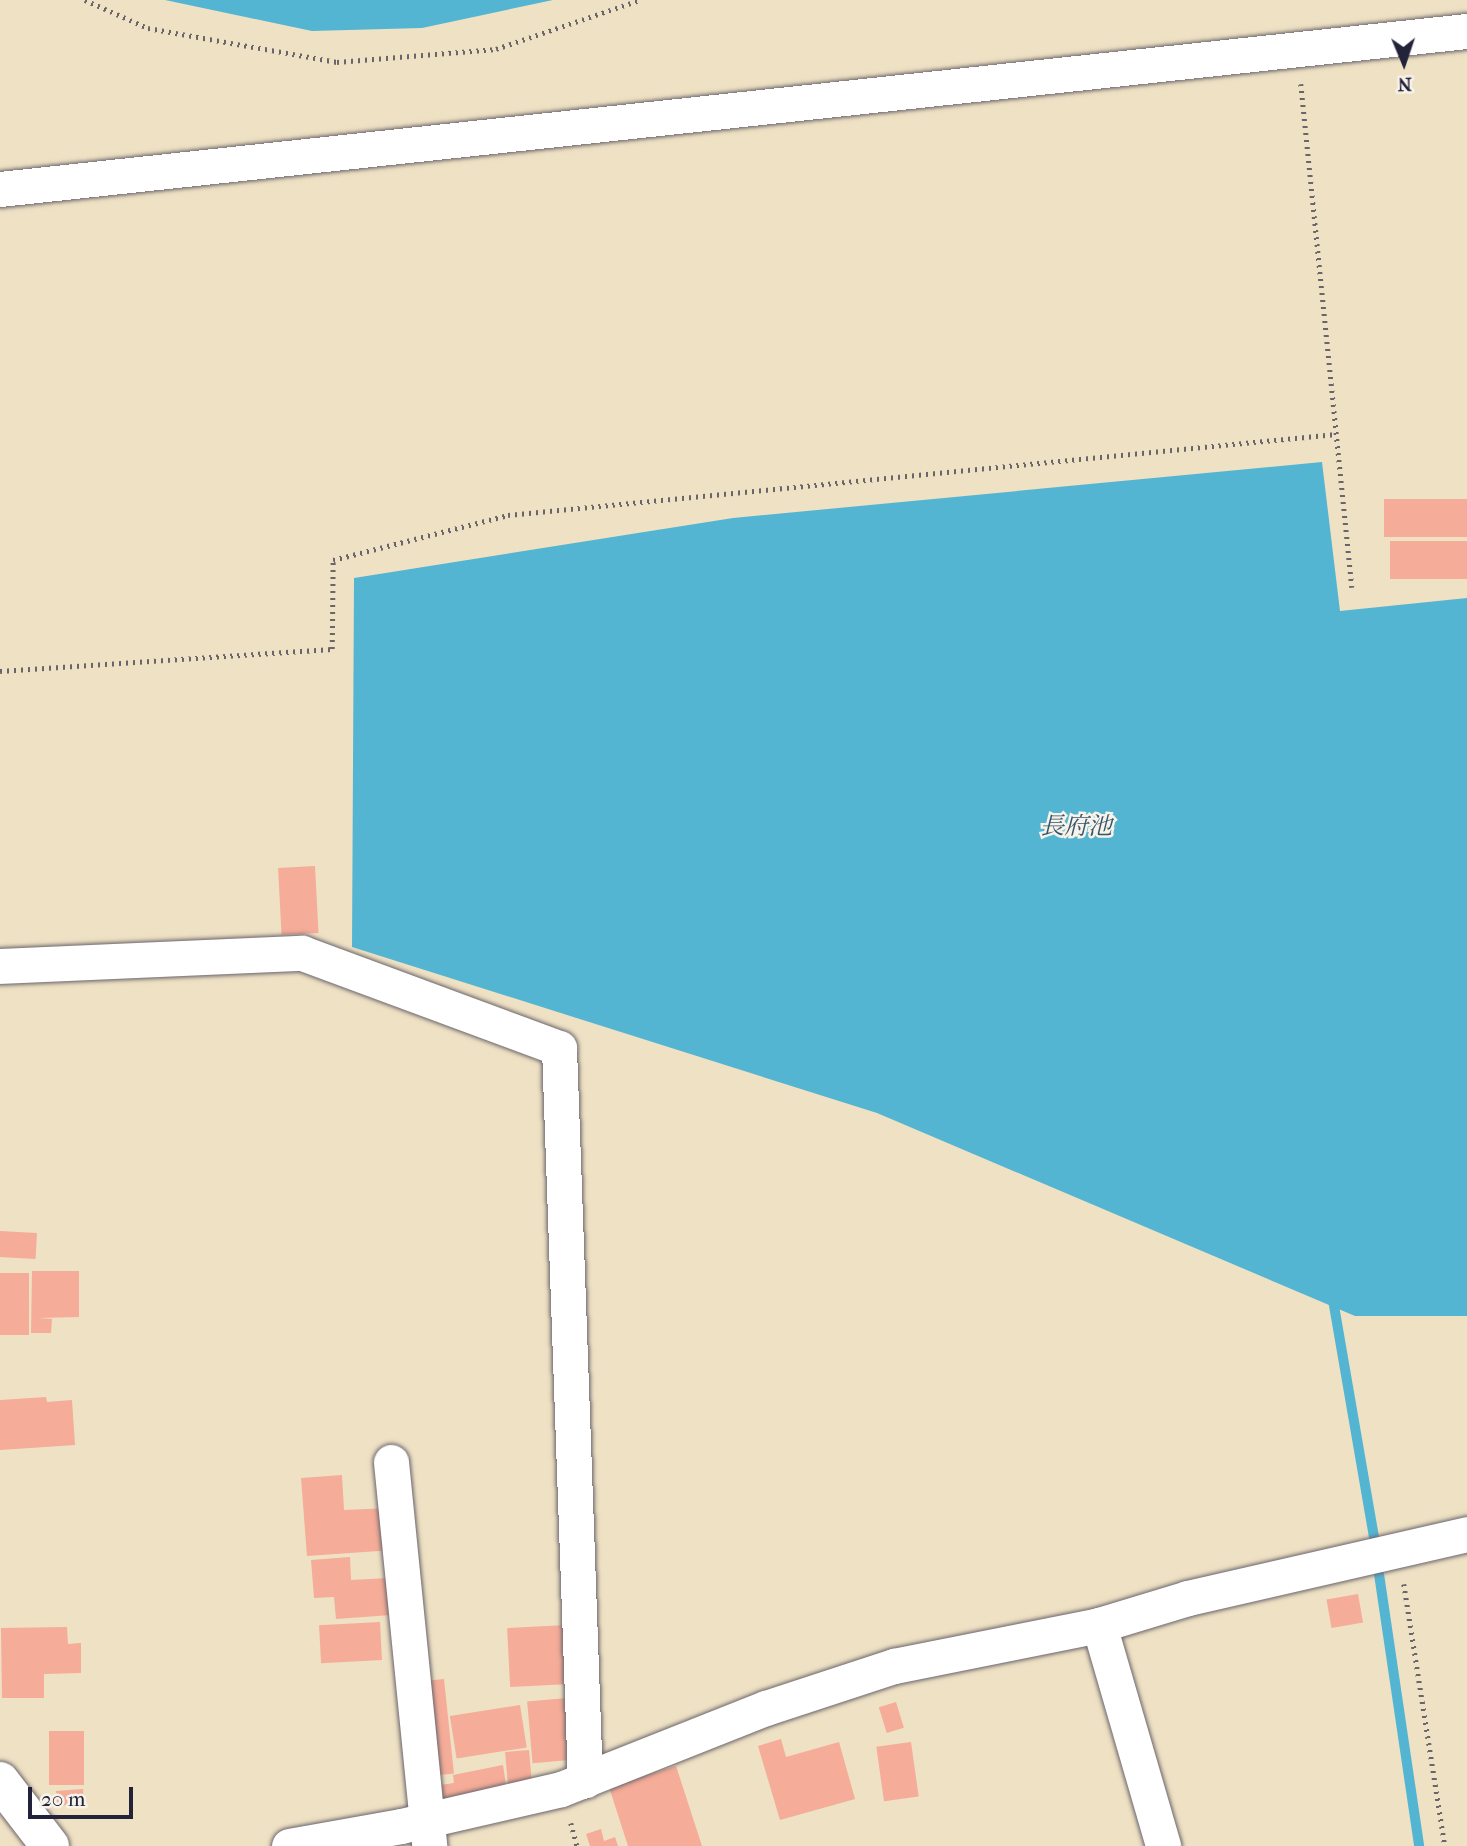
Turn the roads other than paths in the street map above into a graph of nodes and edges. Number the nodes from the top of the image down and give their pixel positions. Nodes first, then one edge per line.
1 (1467, 31) edge
2 (0, 189) edge
3 (0, 966) edge
4 (391, 1462) dead end
5 (1467, 1534) edge
6 (1099, 1625) junction
7 (0, 1780) edge
8 (584, 1781) junction
9 (427, 1833) edge
10 (50, 1846) edge
11 (289, 1846) edge
12 (1163, 1846) edge

1 - 2 street
3 - 8 street
4 - 9 street
5 - 6 street
6 - 8 street
6 - 12 street
7 - 10 main road
8 - 9 street
9 - 11 street

